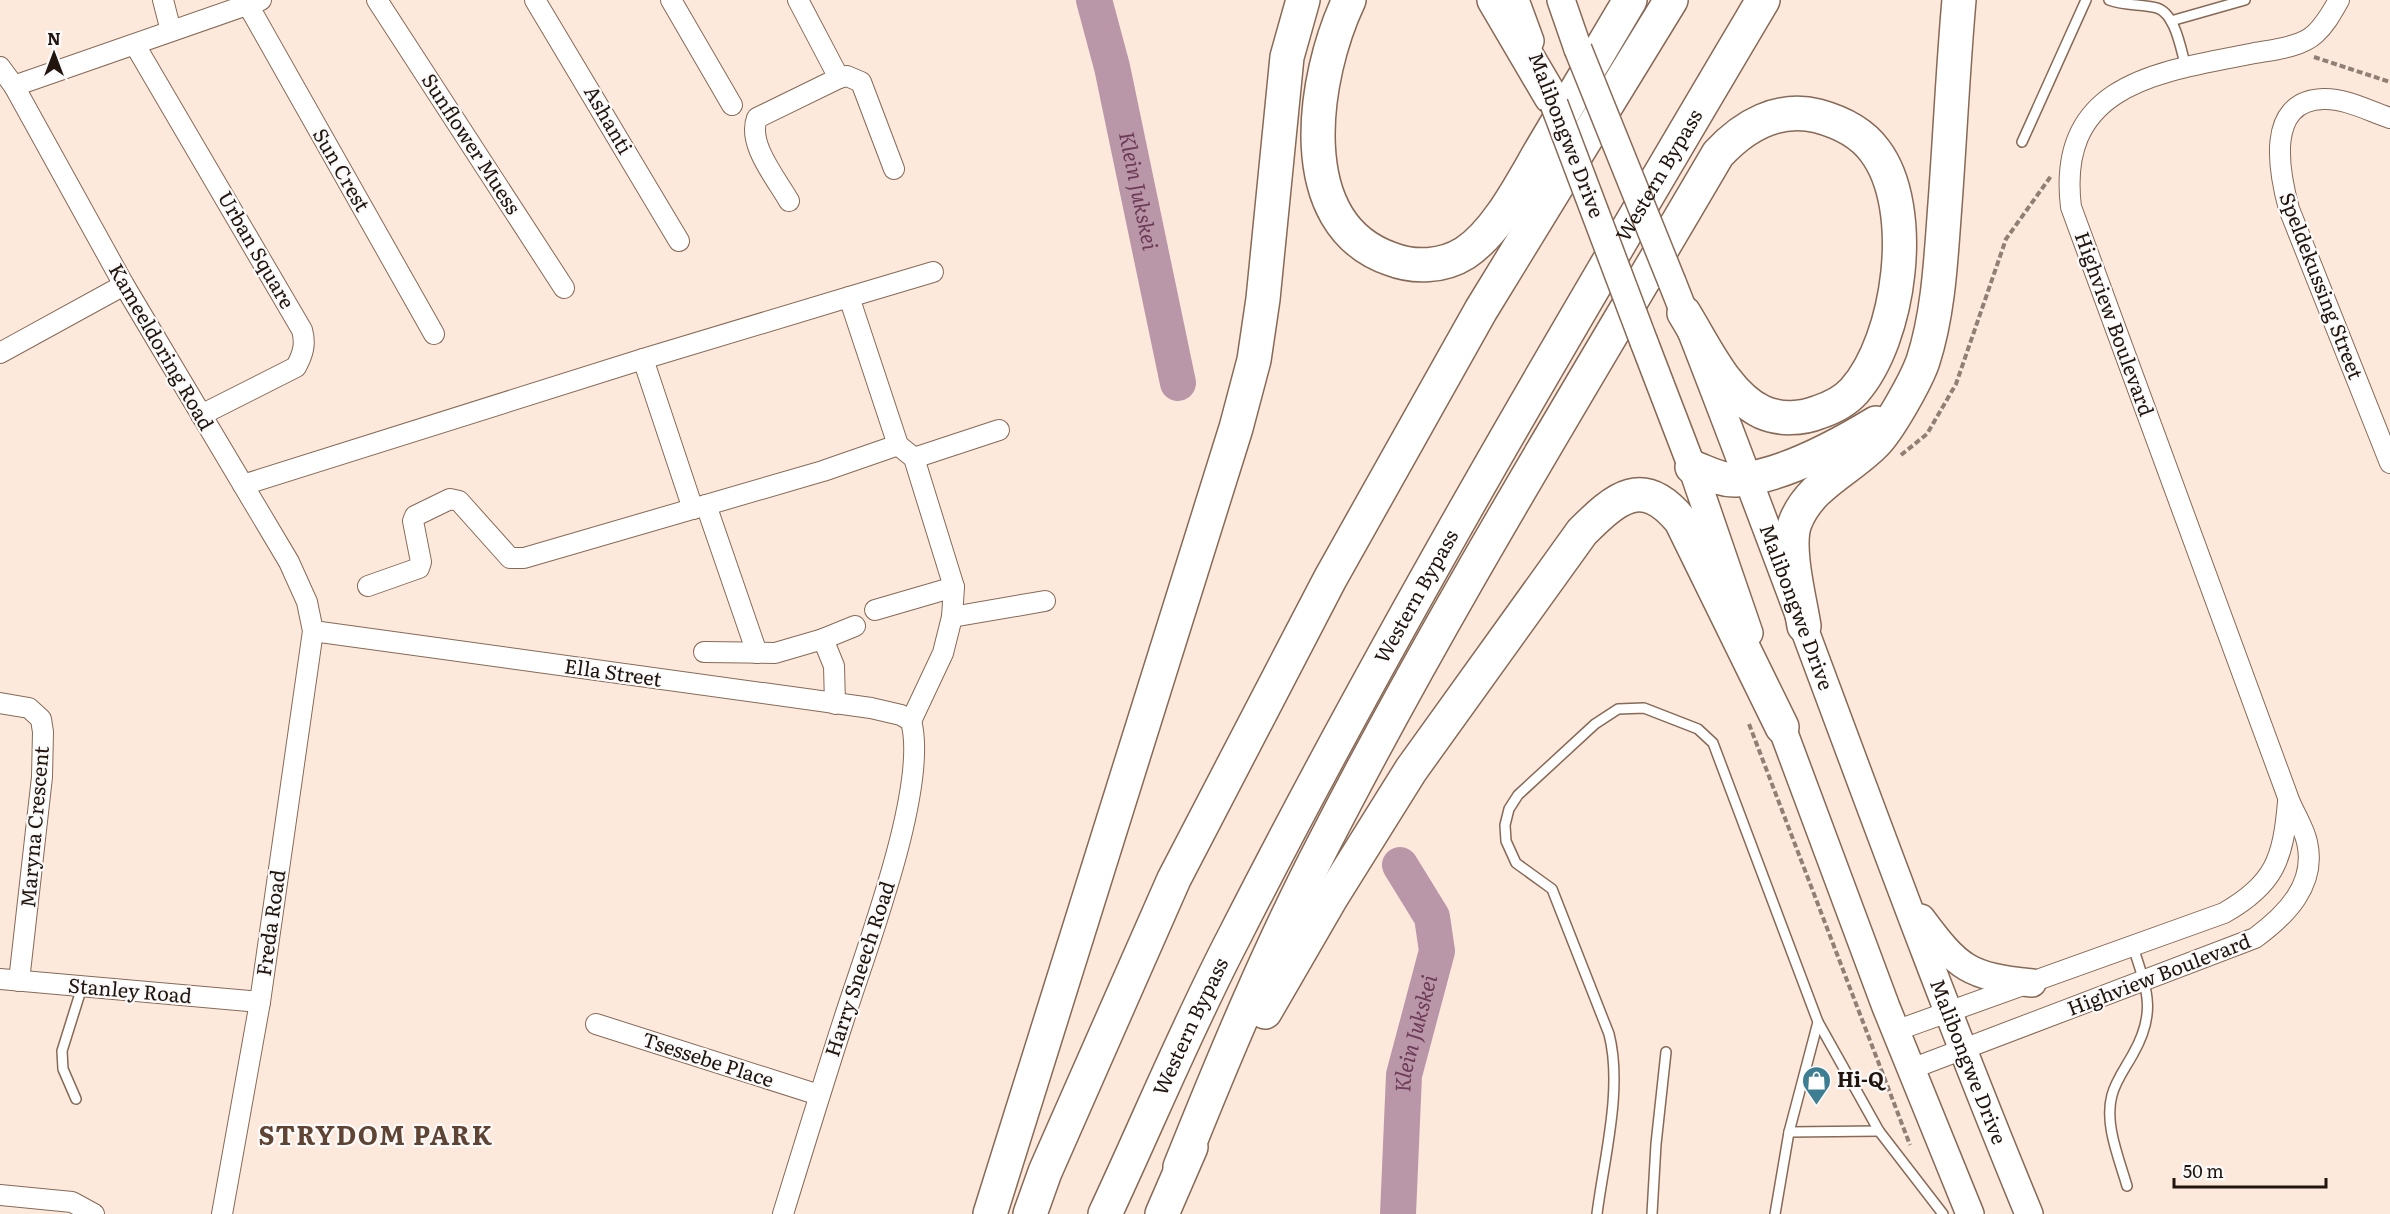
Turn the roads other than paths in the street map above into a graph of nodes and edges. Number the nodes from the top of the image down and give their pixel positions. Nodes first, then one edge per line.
1 (163, 0) edge
2 (377, 0) edge
3 (535, 0) edge
4 (671, 0) edge
5 (798, 0) edge
6 (1304, 0) edge
7 (1349, 0) edge
8 (1494, 0) edge
9 (1515, 0) edge
10 (1561, 0) edge
11 (1629, 0) edge
12 (1671, 0) edge
13 (1763, 0) edge
14 (1959, 0) edge
15 (2086, 0) edge
16 (2109, 0) edge
17 (2245, 0) edge
18 (2339, 0) edge
19 (255, 3) edge
20 (2171, 21) junction
21 (171, 31) junction
22 (135, 45) junction
23 (0, 67) edge
24 (2186, 67) junction
25 (839, 78) junction
26 (14, 86) junction
27 (1552, 101) junction
28 (732, 105) dead end
29 (2390, 118) edge
30 (2022, 142) dead end
31 (894, 169) dead end
32 (789, 201) dead end
33 (679, 241) dead end
34 (933, 272) dead end
35 (124, 285) junction
36 (564, 288) dead end
37 (849, 297) junction
38 (1684, 313) junction
39 (434, 334) dead end
40 (0, 353) edge
41 (643, 359) junction
42 (1895, 411) junction
43 (201, 414) junction
44 (999, 430) dead end
45 (898, 445) junction
46 (914, 458) junction
47 (2390, 463) edge
48 (1692, 467) junction
49 (1749, 478) junction
50 (243, 485) junction
51 (699, 507) junction
52 (368, 586) dead end
53 (954, 587) junction
54 (1045, 601) dead end
55 (875, 610) dead end
56 (952, 617) junction
57 (855, 626) dead end
58 (1804, 626) junction
59 (313, 631) junction
60 (823, 639) junction
61 (704, 652) dead end
62 (757, 653) junction
63 (0, 703) edge
64 (835, 704) junction
65 (911, 721) junction
66 (1782, 728) junction
67 (2289, 800) junction
68 (1904, 895) junction
69 (2133, 947) junction
70 (10, 980) edge
71 (2144, 981) junction
72 (2032, 983) junction
73 (82, 987) junction
74 (260, 1002) junction
75 (1947, 1014) junction
76 (1818, 1022) junction
77 (596, 1024) dead end
78 (1895, 1031) junction
79 (1666, 1052) dead end
80 (1962, 1052) junction
81 (1911, 1069) junction
82 (819, 1095) junction
83 (76, 1099) dead end
84 (1878, 1131) junction
85 (1790, 1132) junction
86 (1180, 1167) junction
87 (2127, 1186) dead end
88 (0, 1195) edge
89 (94, 1214) edge
90 (222, 1214) edge
91 (783, 1214) edge
92 (990, 1214) edge
93 (1029, 1214) edge
94 (1105, 1214) edge
95 (1162, 1214) edge
96 (1597, 1214) edge
97 (1652, 1214) edge
98 (1775, 1214) edge
99 (1943, 1214) edge
100 (1970, 1214) edge
101 (2029, 1214) edge

1 - 21 street
2 - 36 street, Sunflower Muess
3 - 33 street, Ashanti
4 - 28 street
5 - 25 street
6 - 92 highway
7 - 11 highway
8 - 27 highway
9 - 27 main road, Malibongwe Drive
10 - 38 main road, Malibongwe Drive, bridge
12 - 93 highway
13 - 94 highway, Western Bypass
14 - 42 highway
15 - 30 lane
16 - 20 lane
17 - 20 lane
18 - 24 street, Highview Boulevard
19 - 21 street
19 - 39 street, Sun Crest
20 - 24 lane
21 - 22 street
22 - 26 street
22 - 43 street, Urban Square
23 - 26 street, Kameeldoring Road
24 - 67 street, Highview Boulevard
25 - 31 street
25 - 32 street
26 - 35 street, Kameeldoring Road
27 - 48 main road, Malibongwe Drive, bridge
29 - 47 street, Speldekussing Street
34 - 37 street
35 - 40 street
35 - 43 street, Kameeldoring Road
37 - 41 street
37 - 45 street
38 - 49 main road, Malibongwe Drive
38 - 86 highway
41 - 50 street
41 - 51 street
42 - 49 highway
42 - 58 highway
43 - 50 street, Kameeldoring Road
44 - 46 street
45 - 46 street
45 - 51 street
46 - 53 street
48 - 49 highway
48 - 66 main road, Malibongwe Drive
49 - 58 main road, Malibongwe Drive
50 - 59 street, Kameeldoring Road
51 - 52 street
51 - 62 street
53 - 55 street
53 - 56 street
54 - 56 street
56 - 65 street
57 - 60 street
58 - 68 main road, Malibongwe Drive
59 - 64 street, Ella Street
59 - 74 street, Freda Road
60 - 62 street
60 - 64 street
61 - 62 street
63 - 70 street, Maryna Crescent
64 - 65 street, Ella Street
65 - 82 street, Harry Sneech Road
66 - 78 main road, Malibongwe Drive
66 - 86 highway
67 - 69 street, Highview Boulevard
67 - 71 street, Highview Boulevard
68 - 72 main road
68 - 75 main road, Malibongwe Drive
69 - 71 lane
69 - 72 street, Highview Boulevard
70 - 73 street, Stanley Road
71 - 80 street, Highview Boulevard
71 - 87 lane
72 - 75 street, Highview Boulevard
73 - 74 street, Stanley Road
73 - 83 lane
74 - 90 street, Freda Road
75 - 78 street, Highview Boulevard
75 - 80 main road, Malibongwe Drive
76 - 84 lane
76 - 85 lane
76 - 96 lane
77 - 82 street, Tsessebe Place
78 - 81 main road, Malibongwe Drive
79 - 97 lane
80 - 81 street, Highview Boulevard
80 - 101 main road, Malibongwe Drive
81 - 100 main road, Malibongwe Drive
82 - 91 street, Harry Sneech Road
84 - 85 lane
84 - 99 lane
85 - 98 lane
86 - 95 highway
88 - 89 street

